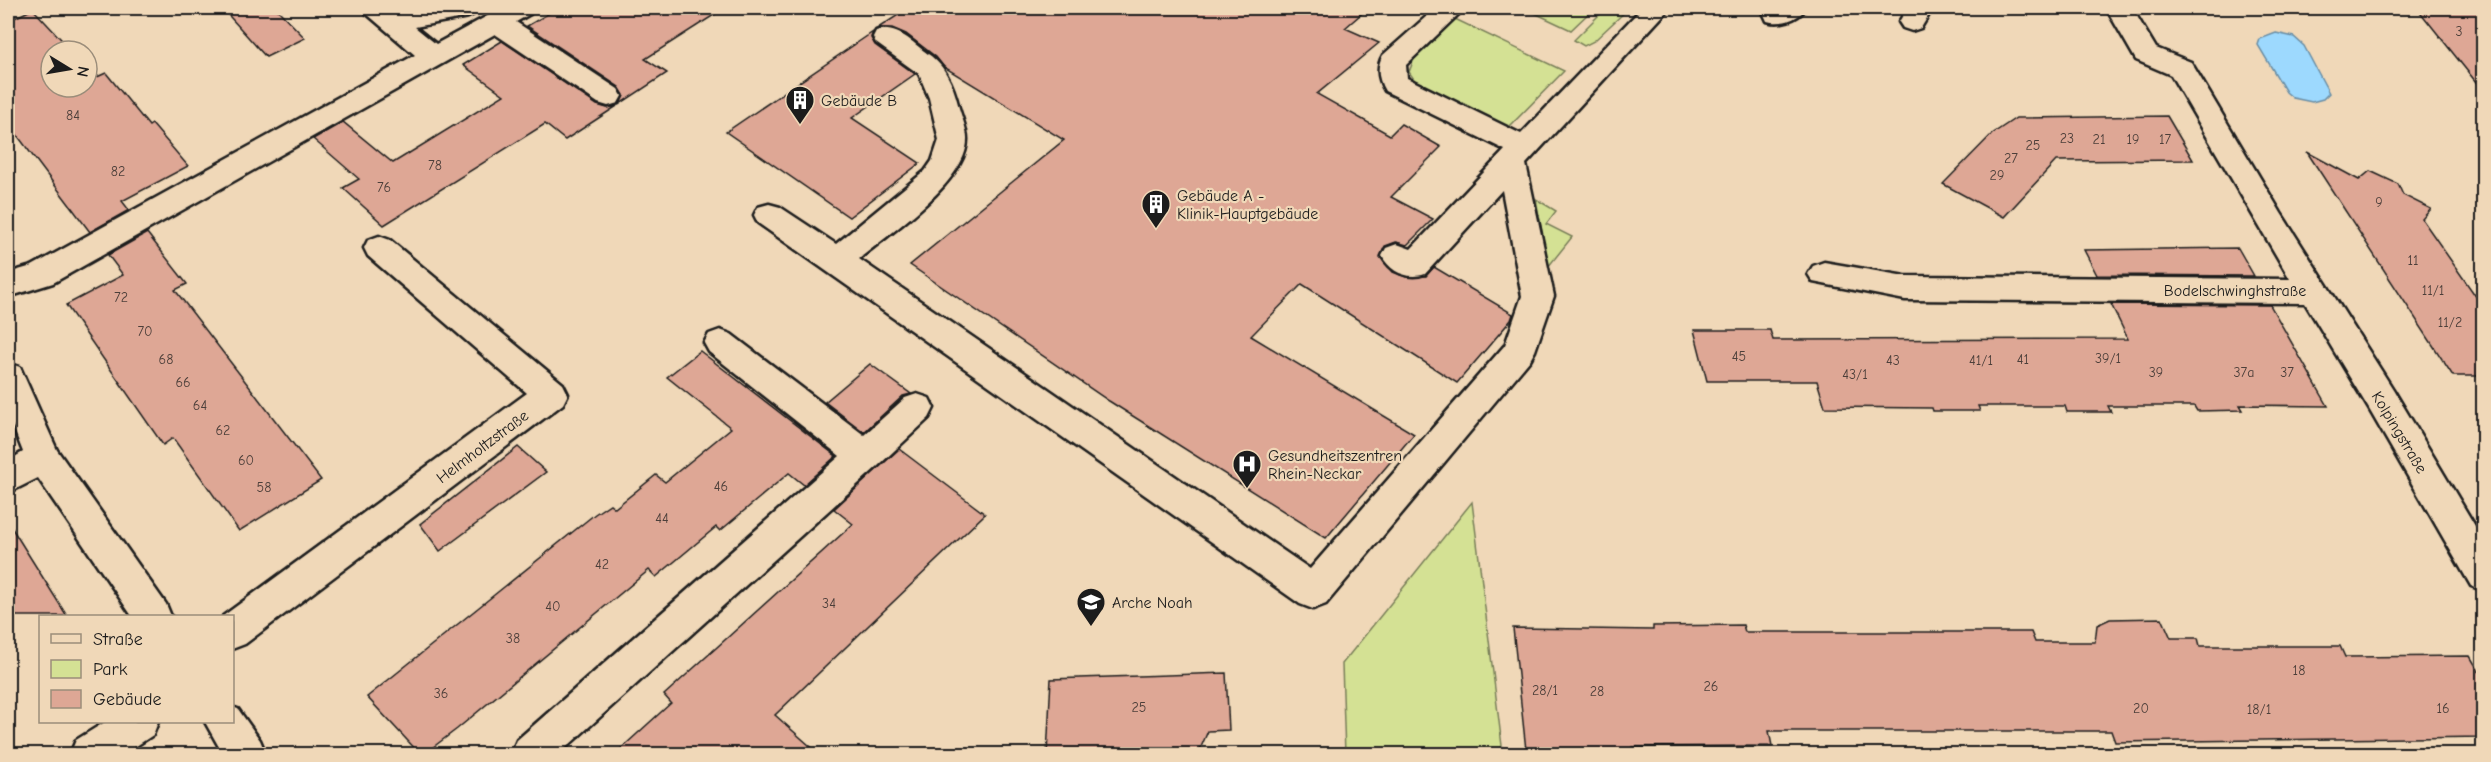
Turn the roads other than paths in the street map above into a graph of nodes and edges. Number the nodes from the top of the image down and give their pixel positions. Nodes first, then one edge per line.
1 (465, 8) edge
2 (521, 8) edge
3 (1452, 8) edge
4 (1657, 8) edge
5 (1774, 8) edge
6 (1793, 8) edge
7 (385, 15) edge
8 (2123, 15) edge
9 (496, 22) junction
10 (886, 37) dead end
11 (434, 57) junction
12 (608, 96) dead end
13 (1518, 155) junction
14 (769, 215) dead end
15 (379, 248) dead end
16 (1397, 256) dead end
17 (837, 260) junction
18 (1824, 274) dead end
19 (8, 285) edge
20 (2314, 291) junction
21 (720, 343) dead end
22 (8, 376) edge
23 (917, 408) dead end
24 (866, 456) junction
25 (43, 458) junction
26 (8, 478) edge
27 (2484, 575) edge
28 (152, 615) edge
29 (234, 631) edge
30 (137, 723) edge
31 (225, 723) edge
32 (90, 754) edge
33 (246, 754) edge
34 (531, 754) edge

1 - 7 street
2 - 9 street
3 - 13 street
4 - 13 street
5 - 6 street
7 - 11 street
8 - 20 street, Bodelschwinghstraße
9 - 11 street
9 - 12 street
10 - 17 street
11 - 19 street
13 - 16 street
13 - 17 street
14 - 17 street
15 - 29 street, Helmholtzstraße
18 - 20 street, Bodelschwinghstraße
20 - 27 street, Kolpingstraße
21 - 24 street
22 - 25 street
23 - 24 street
24 - 34 street
25 - 26 street
25 - 28 street
30 - 32 street
31 - 33 street

